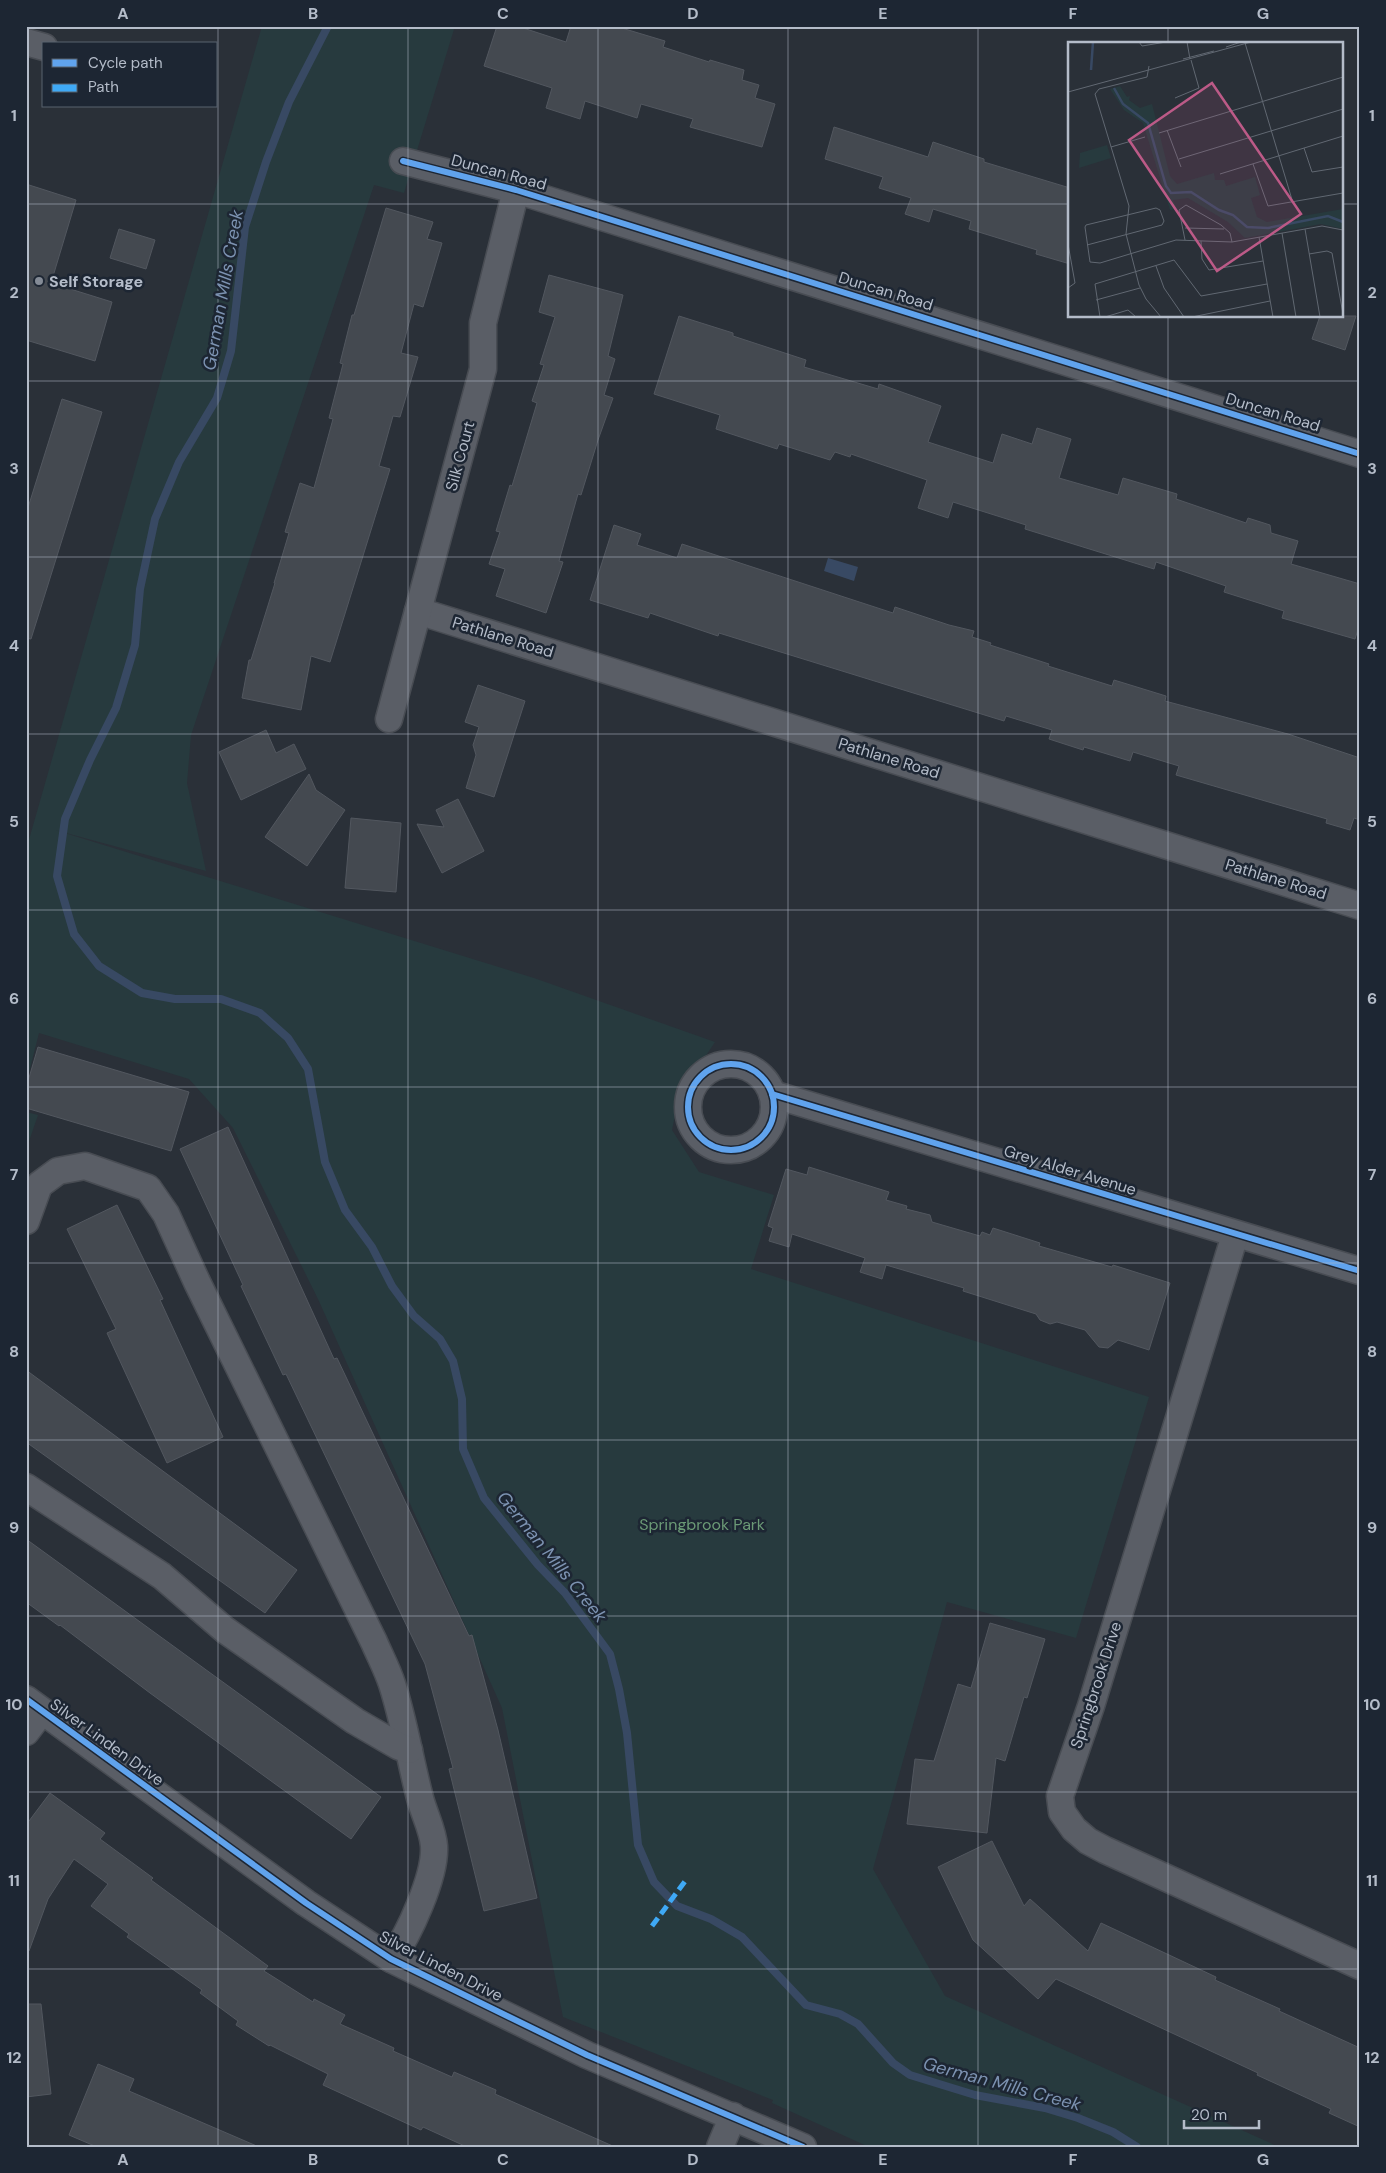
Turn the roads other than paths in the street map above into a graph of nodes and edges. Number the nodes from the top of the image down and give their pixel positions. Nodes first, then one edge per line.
1 (26, 42) edge
2 (42, 46) edge
3 (403, 161) dead end
4 (516, 190) junction
5 (1360, 454) edge
6 (418, 610) junction
7 (389, 720) dead end
8 (1360, 906) edge
9 (772, 1094) dead end
10 (26, 1221) edge
11 (1235, 1235) junction
12 (1360, 1271) edge
13 (26, 1487) edge
14 (34, 1705) edge
15 (26, 1732) edge
16 (409, 1750) junction
17 (391, 1959) junction
18 (1360, 1966) edge
19 (733, 2116) junction
20 (720, 2147) edge
21 (803, 2147) edge

1 - 2 street
3 - 4 street, Duncan Road
4 - 5 street, Duncan Road
4 - 6 street, Silk Court
6 - 7 street, Silk Court
6 - 8 street, Pathlane Road
9 - 11 street, Grey Alder Avenue
10 - 16 street
11 - 12 street, Grey Alder Avenue
11 - 18 street, Springbrook Drive
13 - 16 street
14 - 15 street
14 - 17 street, Silver Linden Drive
16 - 17 street
17 - 19 street, Silver Linden Drive
19 - 20 street
19 - 21 street, Silver Linden Drive

